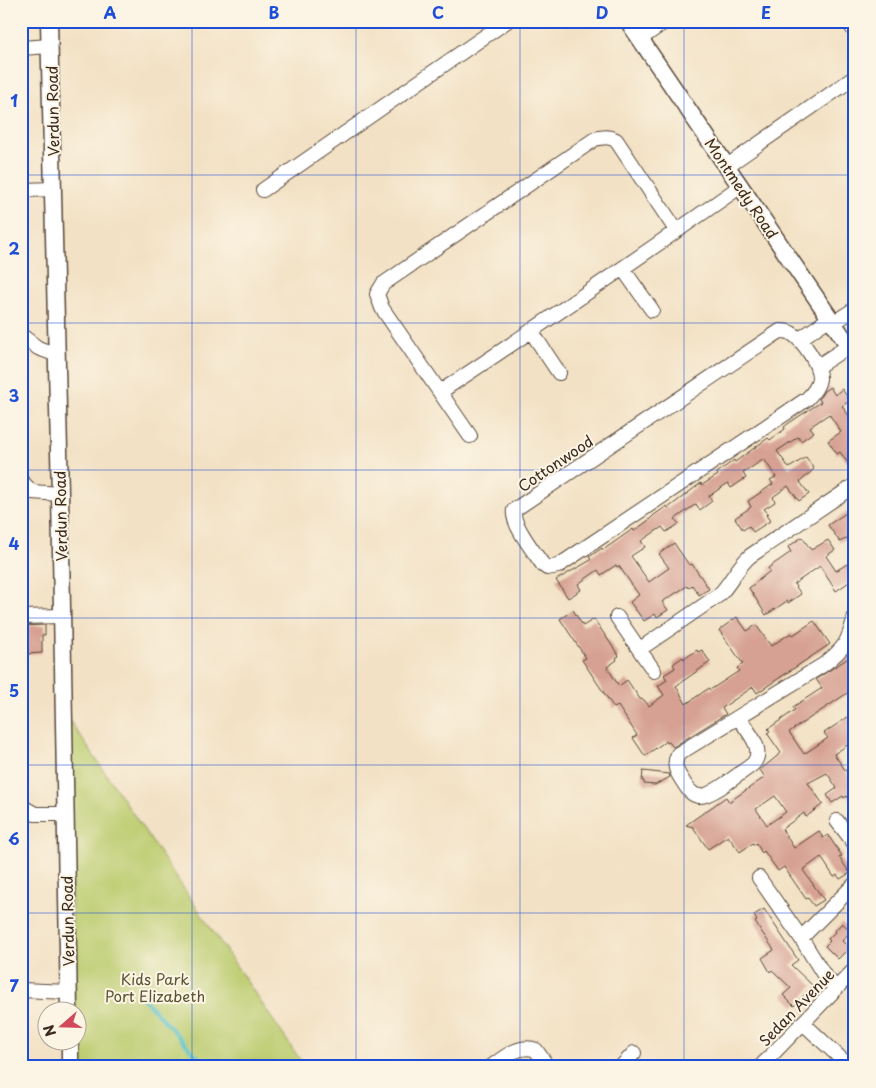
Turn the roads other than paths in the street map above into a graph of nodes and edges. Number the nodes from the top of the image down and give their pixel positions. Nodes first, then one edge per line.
1 (49, 21) edge
2 (507, 21) edge
3 (628, 21) edge
4 (666, 21) edge
5 (640, 38) junction
6 (50, 46) junction
7 (21, 48) edge
8 (855, 77) edge
9 (727, 166) junction
10 (21, 168) edge
11 (741, 186) junction
12 (53, 189) junction
13 (24, 190) junction
14 (263, 190) dead end
15 (21, 208) edge
16 (676, 230) junction
17 (623, 269) junction
18 (855, 309) edge
19 (652, 310) dead end
20 (832, 320) junction
21 (531, 331) junction
22 (21, 335) edge
23 (800, 340) junction
24 (852, 350) edge
25 (57, 356) junction
26 (818, 366) junction
27 (559, 373) dead end
28 (440, 392) junction
29 (470, 436) dead end
30 (21, 481) edge
31 (855, 485) edge
32 (60, 494) junction
33 (62, 616) junction
34 (855, 616) edge
35 (21, 617) edge
36 (617, 617) dead end
37 (640, 649) junction
38 (654, 670) dead end
39 (739, 718) junction
40 (21, 806) edge
41 (66, 814) junction
42 (838, 821) dead end
43 (855, 844) edge
44 (758, 878) dead end
45 (855, 884) edge
46 (801, 938) junction
47 (855, 969) edge
48 (836, 988) junction
49 (21, 990) edge
50 (68, 992) junction
51 (68, 1000) edge
52 (803, 1023) junction
53 (70, 1050) edge
54 (634, 1053) dead end
55 (70, 1067) edge
56 (491, 1067) edge
57 (548, 1067) edge
58 (621, 1067) edge
59 (760, 1067) edge
60 (850, 1067) edge

1 - 6 street, Verdun Road
2 - 14 street
3 - 5 street, Montmedy Road
4 - 5 street
5 - 9 street, Montmedy Road
6 - 7 street
6 - 12 street, Verdun Road
8 - 9 street
9 - 11 street, Montmedy Road
10 - 13 street
11 - 16 street
11 - 20 street, Montmedy Road
12 - 13 street
12 - 25 street, Verdun Road
13 - 15 street
16 - 17 street
16 - 28 street
17 - 19 street
17 - 21 street
18 - 20 street
20 - 23 street
20 - 24 street, Montmedy Road
21 - 27 street
21 - 28 street
22 - 25 street
23 - 26 street
23 - 26 street, Cottonwood
24 - 26 street
25 - 32 street, Verdun Road
28 - 29 street
30 - 32 street
31 - 37 street
32 - 33 street, Verdun Road
33 - 35 street
33 - 41 street, Verdun Road
34 - 39 street
36 - 37 street
37 - 38 street
39 - 39 street
40 - 41 street
41 - 50 street, Verdun Road
42 - 43 street
44 - 46 street
45 - 46 street
46 - 48 street
47 - 48 street, Sedan Avenue
48 - 52 street, Sedan Avenue
49 - 50 street
50 - 51 street, Verdun Road
52 - 59 street, Sedan Avenue
52 - 60 street
53 - 55 street
54 - 58 street
56 - 57 street

